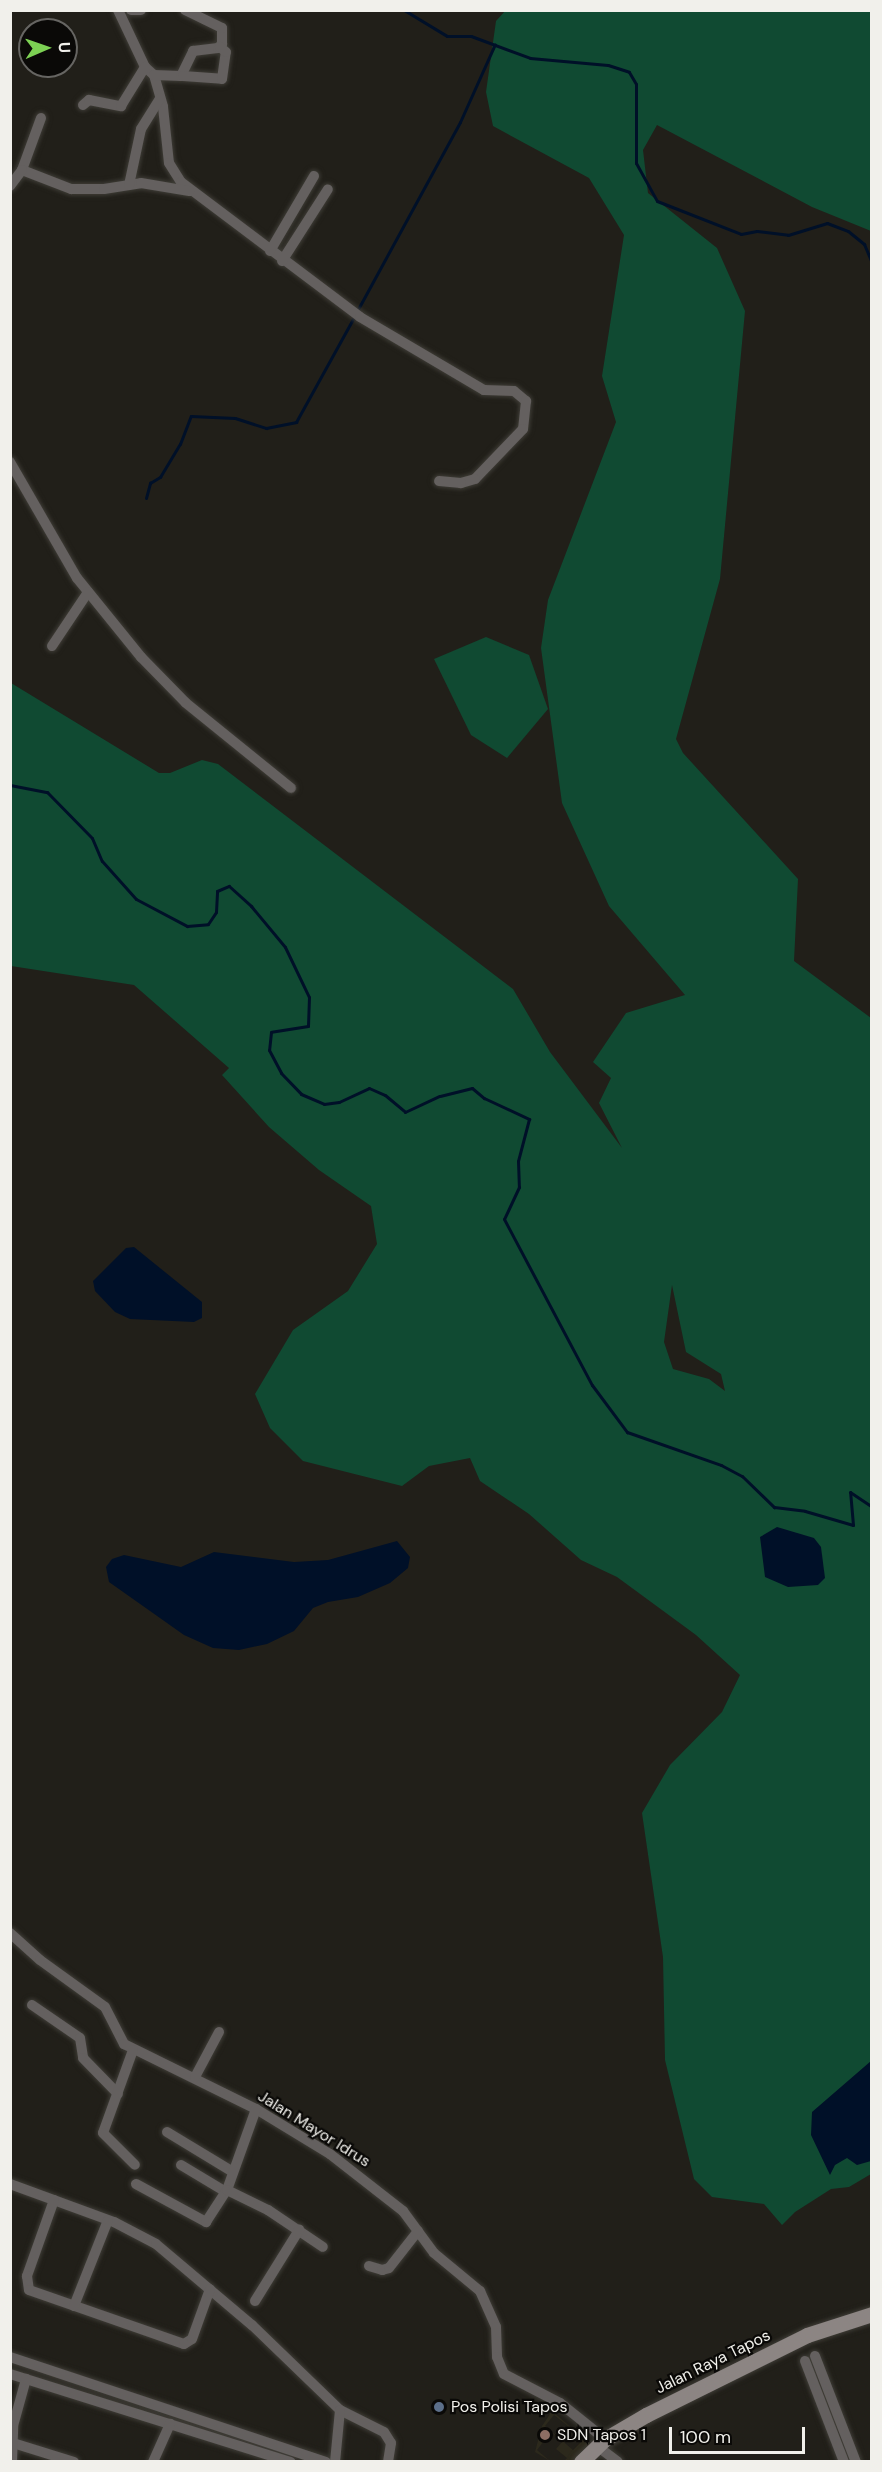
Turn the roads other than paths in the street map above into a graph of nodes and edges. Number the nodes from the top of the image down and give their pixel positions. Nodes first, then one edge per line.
1 (118, 10) edge
2 (131, 10) edge
3 (141, 10) edge
4 (185, 10) edge
5 (220, 47) junction
6 (150, 71) junction
7 (183, 76) junction
8 (160, 99) junction
9 (83, 105) dead end
10 (41, 118) dead end
11 (22, 170) junction
12 (314, 176) dead end
13 (129, 185) junction
14 (10, 186) edge
15 (328, 189) dead end
16 (192, 192) junction
17 (270, 251) junction
18 (282, 261) junction
19 (10, 462) edge
20 (439, 482) dead end
21 (88, 592) junction
22 (52, 646) dead end
23 (291, 788) dead end
24 (10, 1933) edge
25 (32, 2005) dead end
26 (219, 2032) dead end
27 (133, 2050) junction
28 (195, 2077) junction
29 (118, 2094) junction
30 (256, 2109) junction
31 (167, 2132) dead end
32 (135, 2165) dead end
33 (181, 2165) dead end
34 (233, 2172) junction
35 (10, 2184) edge
36 (136, 2184) dead end
37 (226, 2191) junction
38 (54, 2200) junction
39 (108, 2220) junction
40 (300, 2230) junction
41 (418, 2231) junction
42 (323, 2247) dead end
43 (369, 2265) dead end
44 (210, 2289) junction
45 (255, 2301) dead end
46 (74, 2306) junction
47 (872, 2314) edge
48 (815, 2356) dead end
49 (10, 2357) edge
50 (805, 2361) dead end
51 (10, 2374) edge
52 (26, 2379) junction
53 (340, 2410) junction
54 (170, 2424) junction
55 (13, 2443) junction
56 (601, 2443) junction
57 (12, 2462) edge
58 (74, 2462) edge
59 (153, 2462) edge
60 (291, 2462) edge
61 (326, 2462) edge
62 (335, 2462) edge
63 (388, 2462) edge
64 (580, 2462) edge
65 (618, 2462) edge
66 (843, 2462) edge
67 (856, 2462) edge

1 - 6 street
2 - 3 street
4 - 5 street
5 - 7 street
5 - 7 street
6 - 7 street
6 - 8 street
6 - 9 street
8 - 13 street
8 - 16 street
10 - 11 street
11 - 13 street
11 - 14 street
12 - 17 street
13 - 16 street
15 - 18 street
16 - 17 street
17 - 18 street
18 - 20 street
19 - 21 street
21 - 22 street
21 - 23 street
24 - 27 street, Jalan Mayor Idrus
25 - 29 street
26 - 28 street
27 - 28 street, Jalan Mayor Idrus
27 - 29 street
28 - 30 street, Jalan Mayor Idrus
29 - 32 street
30 - 34 street
30 - 41 street, Jalan Mayor Idrus
31 - 34 street
33 - 37 street
34 - 37 street
35 - 38 street
36 - 37 street
37 - 40 street
38 - 39 street
38 - 46 street
39 - 44 street
39 - 46 street
40 - 42 street
40 - 45 street
41 - 43 street
41 - 56 street, Jalan Mayor Idrus
44 - 46 street
44 - 53 street
47 - 56 main road, Jalan Raya Tapos
48 - 67 street
49 - 61 street
50 - 66 street
51 - 52 street
52 - 54 street
52 - 55 street
53 - 62 street
53 - 63 street
54 - 59 street
54 - 60 street
55 - 57 street
55 - 58 street
56 - 64 main road, Jalan Raya Tapos
56 - 65 street, Jalan Mayor Idrus

